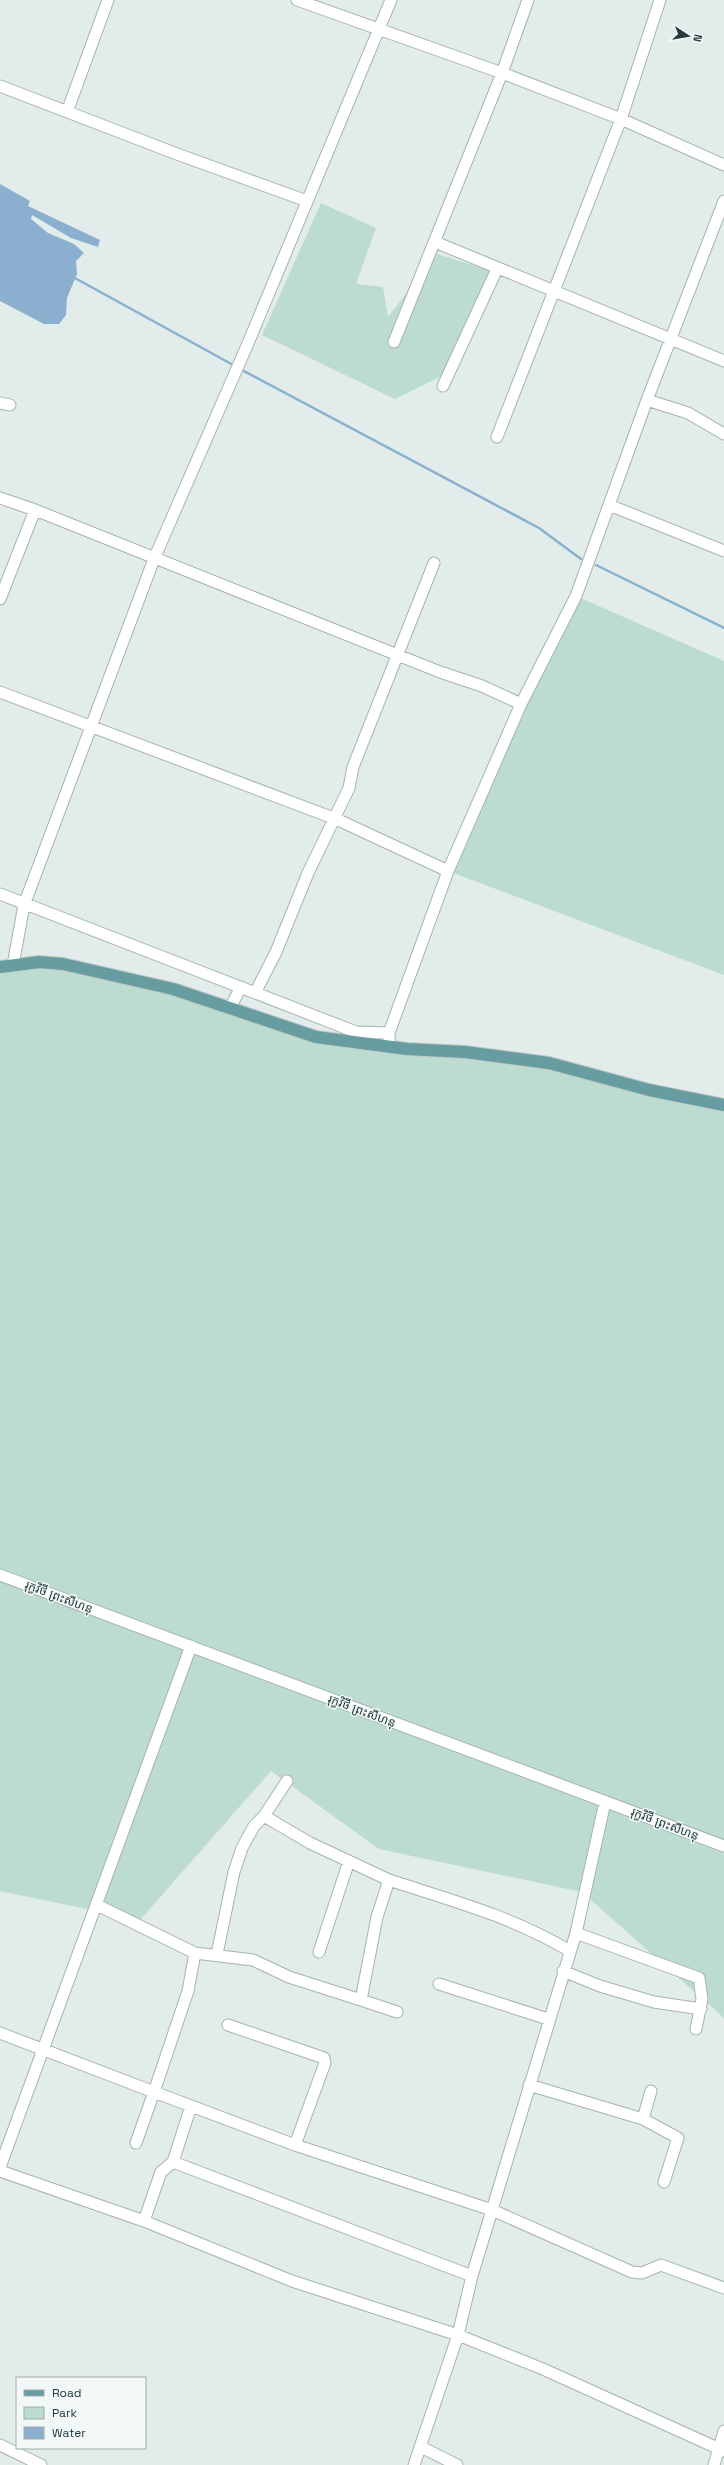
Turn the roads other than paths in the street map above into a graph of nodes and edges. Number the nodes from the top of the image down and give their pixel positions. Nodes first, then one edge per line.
1 (108, 0) edge
2 (297, 0) edge
3 (391, 0) edge
4 (528, 0) edge
5 (660, 0) edge
6 (314, 3) edge
7 (379, 28) junction
8 (502, 73) junction
9 (0, 86) edge
10 (67, 112) junction
11 (620, 119) junction
12 (724, 165) edge
13 (724, 200) edge
14 (308, 201) junction
15 (435, 242) junction
16 (497, 269) junction
17 (554, 290) junction
18 (671, 339) junction
19 (394, 342) dead end
20 (724, 361) edge
21 (444, 386) dead end
22 (647, 400) junction
23 (724, 434) edge
24 (497, 437) dead end
25 (0, 498) edge
26 (609, 505) junction
27 (36, 510) junction
28 (724, 551) edge
29 (154, 559) junction
30 (434, 563) dead end
31 (0, 599) edge
32 (398, 654) junction
33 (0, 692) edge
34 (522, 704) junction
35 (92, 726) junction
36 (336, 819) junction
37 (448, 871) junction
38 (0, 894) edge
39 (24, 906) junction
40 (13, 965) junction
41 (0, 967) edge
42 (241, 987) junction
43 (255, 993) junction
44 (230, 1008) junction
45 (389, 1033) junction
46 (389, 1047) junction
47 (724, 1105) edge
48 (0, 1575) edge
49 (191, 1646) junction
50 (287, 1781) dead end
51 (605, 1802) junction
52 (264, 1816) junction
53 (724, 1846) edge
54 (349, 1861) junction
55 (388, 1880) junction
56 (98, 1905) junction
57 (576, 1933) junction
58 (570, 1951) junction
59 (319, 1952) dead end
60 (195, 1953) junction
61 (217, 1954) junction
62 (563, 1971) junction
63 (439, 1984) dead end
64 (361, 2000) junction
65 (701, 2009) junction
66 (397, 2012) dead end
67 (548, 2019) junction
68 (228, 2025) dead end
69 (696, 2029) dead end
70 (0, 2033) edge
71 (45, 2049) junction
72 (529, 2085) junction
73 (652, 2091) dead end
74 (154, 2092) junction
75 (191, 2106) junction
76 (643, 2119) junction
77 (136, 2143) dead end
78 (295, 2145) junction
79 (173, 2162) junction
80 (0, 2167) edge
81 (0, 2170) edge
82 (664, 2182) dead end
83 (492, 2210) junction
84 (144, 2221) junction
85 (472, 2276) junction
86 (724, 2288) edge
87 (458, 2335) junction
88 (724, 2431) edge
89 (0, 2446) edge
90 (421, 2447) junction
91 (722, 2450) edge
92 (41, 2465) edge
93 (414, 2465) edge
94 (457, 2465) edge
95 (714, 2465) edge

1 - 10 street
2 - 6 street
3 - 7 street
4 - 8 street
5 - 11 street
6 - 7 street
7 - 8 street
7 - 14 street
8 - 11 street
8 - 15 street
9 - 10 street
10 - 14 street
11 - 12 street
11 - 17 street
13 - 18 street
14 - 29 street
15 - 16 street
15 - 19 street
16 - 17 street
16 - 21 street
17 - 18 street
17 - 24 street
18 - 20 street
18 - 22 street
22 - 23 street
22 - 26 street
25 - 27 street
26 - 28 street
26 - 34 street
27 - 29 street
27 - 31 street
29 - 32 street
29 - 35 street
30 - 32 street
32 - 34 street
32 - 36 street
33 - 35 street
34 - 37 street
35 - 36 street
35 - 39 street
36 - 37 street
36 - 43 street
37 - 45 street
38 - 39 street
39 - 40 street
39 - 42 street
40 - 41 main road
40 - 44 main road
42 - 43 street
42 - 44 street
43 - 45 street
44 - 46 main road
45 - 46 street
46 - 47 main road
48 - 49 street, រុក្ខវិថី ព្រះសីហនុ
49 - 51 street, រុក្ខវិថី ព្រះសីហនុ
49 - 56 street
50 - 52 street
51 - 53 street, រុក្ខវិថី ព្រះសីហនុ
51 - 57 street
52 - 54 street
52 - 61 street
54 - 55 street
54 - 59 street
55 - 58 street
55 - 64 street
56 - 60 street
56 - 71 street
57 - 58 street
57 - 65 street
58 - 62 street
60 - 61 street
60 - 74 street
61 - 64 street
62 - 65 street
62 - 67 street
63 - 67 street
64 - 66 street
65 - 69 street
67 - 72 street
68 - 78 street
70 - 71 street
71 - 74 street
71 - 80 street
72 - 76 street
72 - 83 street
73 - 76 street
74 - 75 street
74 - 77 street
75 - 78 street
75 - 79 street
76 - 82 street
78 - 83 street
79 - 84 street
79 - 85 street
81 - 84 street
83 - 85 street
83 - 86 street
84 - 87 street
85 - 87 street
87 - 90 street
87 - 91 street
88 - 91 street
89 - 92 street
90 - 93 street
90 - 94 street
91 - 95 street

